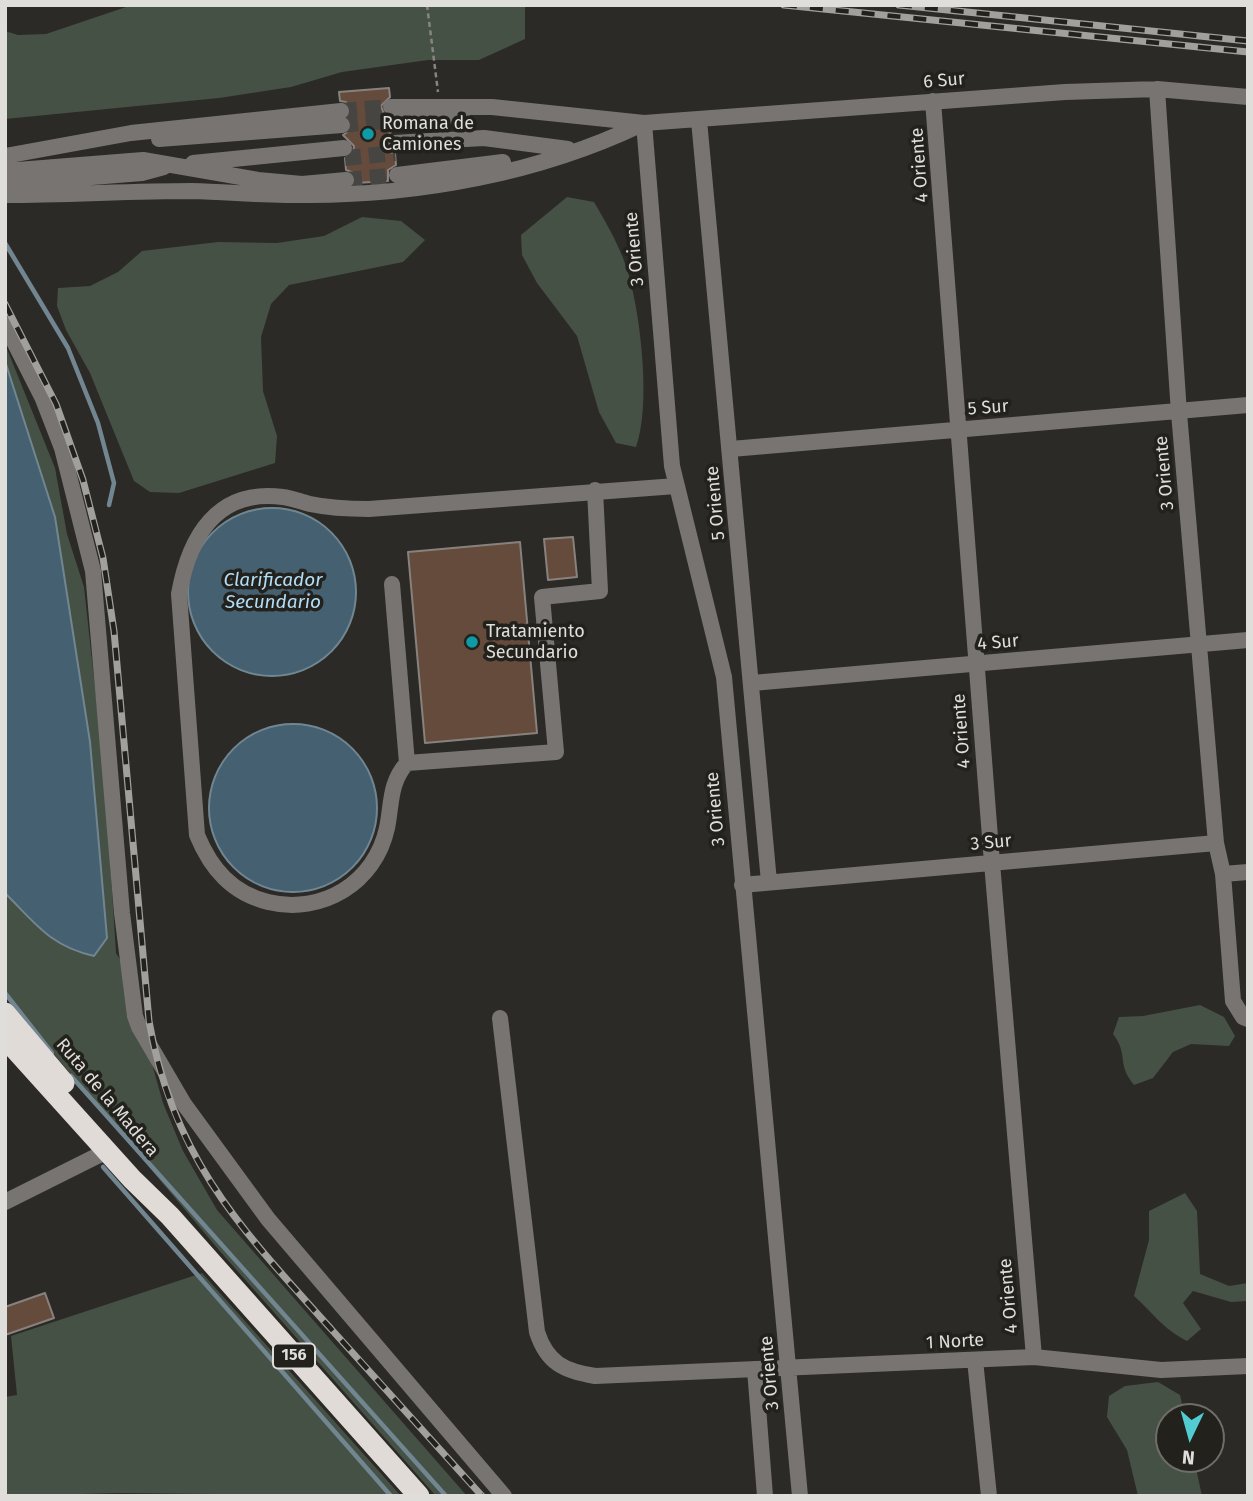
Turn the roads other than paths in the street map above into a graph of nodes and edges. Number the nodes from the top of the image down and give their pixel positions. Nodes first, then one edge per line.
1 (1157, 89) junction
2 (1248, 97) edge
3 (933, 101) junction
4 (341, 118) tunnel mouth
5 (597, 120) junction
6 (699, 120) junction
7 (644, 123) junction
8 (394, 148) tunnel mouth
9 (574, 149) junction
10 (344, 153) tunnel mouth
11 (5, 156) edge
12 (170, 165) junction
13 (5, 171) edge
14 (397, 175) tunnel mouth
15 (346, 180) tunnel mouth
16 (5, 184) edge
17 (5, 195) edge
18 (5, 324) edge
19 (1248, 405) edge
20 (1179, 413) junction
21 (959, 430) junction
22 (731, 449) junction
23 (676, 485) junction
24 (595, 491) junction
25 (392, 584) dead end
26 (1248, 640) edge
27 (1198, 645) junction
28 (977, 664) junction
29 (752, 683) junction
30 (407, 763) junction
31 (1216, 843) junction
32 (992, 863) junction
33 (1248, 872) edge
34 (1223, 874) junction
35 (769, 882) junction
36 (742, 885) junction
37 (5, 1013) edge
38 (500, 1018) dead end
39 (1245, 1018) edge
40 (5, 1038) edge
41 (107, 1151) junction
42 (5, 1202) edge
43 (170, 1216) junction
44 (1034, 1357) junction
45 (975, 1360) junction
46 (1248, 1366) edge
47 (755, 1368) junction
48 (790, 1368) junction
49 (419, 1496) edge
50 (504, 1496) edge
51 (765, 1496) edge
52 (800, 1496) edge
53 (989, 1496) edge

1 - 2 lane, 6 Sur
1 - 3 lane, 6 Sur
1 - 20 lane, 3 Oriente
3 - 6 lane, 6 Sur
3 - 21 lane, 4 Oriente
4 - 11 lane
5 - 5 lane
5 - 7 lane
6 - 7 lane, 6 Sur
6 - 22 lane, 5 Oriente
7 - 9 lane
7 - 23 lane, 3 Oriente
8 - 9 lane
9 - 14 lane
9 - 17 lane
10 - 12 lane
12 - 13 lane
12 - 15 lane
12 - 16 lane
18 - 50 lane
19 - 20 lane, 5 Sur
20 - 21 lane, 5 Sur
20 - 27 lane, 3 Oriente
21 - 22 lane, 5 Sur
21 - 28 lane, 4 Oriente
22 - 29 lane, 5 Oriente
23 - 24 lane
23 - 36 lane, 3 Oriente
24 - 30 lane
24 - 30 lane
25 - 30 lane
26 - 27 lane, 4 Sur
27 - 28 lane, 4 Sur
27 - 31 lane, 3 Oriente
28 - 29 lane, 4 Sur
28 - 32 lane, 4 Oriente
29 - 35 lane, 5 Oriente
31 - 32 lane, 3 Sur
31 - 34 lane, 3 Oriente
32 - 35 lane, 3 Sur
32 - 44 lane, 4 Oriente
33 - 34 lane
34 - 39 lane, 3 Oriente
35 - 36 lane, 3 Sur
36 - 48 lane, 3 Oriente
37 - 43 highway, Ruta de la Madera / 156
38 - 47 lane, 1 Norte
40 - 41 highway, Ruta de la Madera / 156
41 - 42 lane
41 - 43 highway, Ruta de la Madera / 156
43 - 49 highway, Ruta de la Madera / 156
44 - 45 lane, 1 Norte
44 - 46 lane, 1 Norte
45 - 48 lane, 1 Norte
45 - 53 lane
47 - 48 lane, 1 Norte
47 - 51 lane
48 - 52 lane, 3 Oriente

